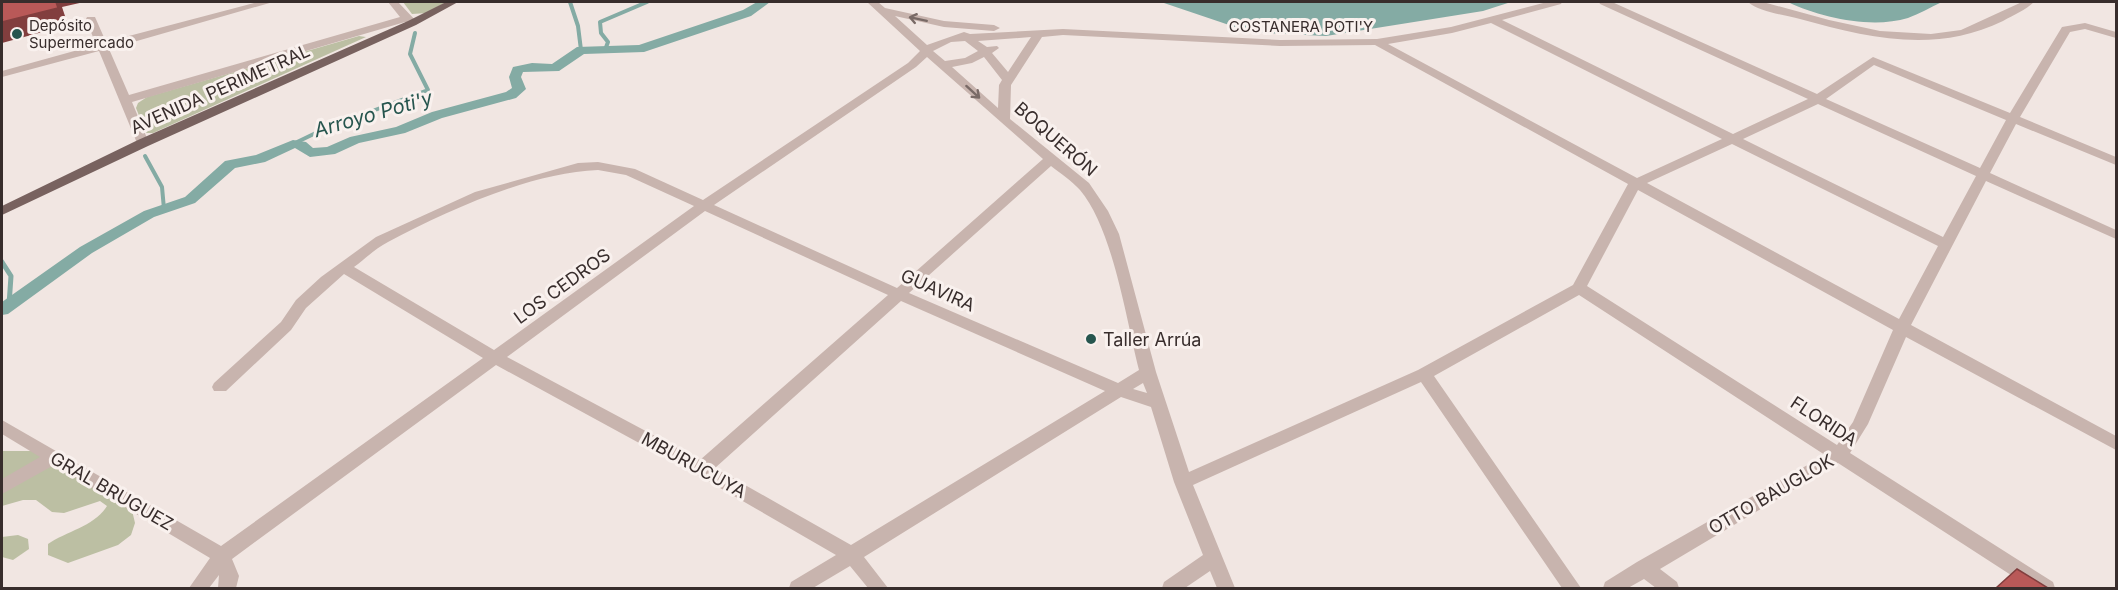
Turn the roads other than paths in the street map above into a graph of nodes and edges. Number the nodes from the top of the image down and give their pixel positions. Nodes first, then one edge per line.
1 (268, 2) edge
2 (393, 2) edge
3 (453, 2) edge
4 (872, 2) edge
5 (1557, 2) edge
6 (1604, 2) edge
7 (1753, 2) edge
8 (2030, 2) edge
9 (883, 10) junction
10 (91, 18) dead end
11 (410, 21) junction
12 (1495, 21) junction
13 (944, 24) junction
14 (1039, 33) junction
15 (2116, 34) edge
16 (1020, 36) junction
17 (968, 37) junction
18 (1377, 42) junction
19 (102, 47) junction
20 (926, 50) junction
21 (986, 51) junction
22 (942, 64) junction
23 (2, 74) edge
24 (1008, 80) junction
25 (1818, 99) junction
26 (124, 100) junction
27 (2013, 118) junction
28 (1004, 120) junction
29 (1731, 139) junction
30 (143, 143) junction
31 (1052, 158) junction
32 (2116, 162) edge
33 (1985, 175) junction
34 (1635, 184) junction
35 (703, 206) junction
36 (2, 211) edge
37 (2116, 235) edge
38 (1947, 245) junction
39 (344, 267) junction
40 (1579, 288) junction
41 (898, 294) junction
42 (1902, 327) junction
43 (496, 358) junction
44 (1148, 372) junction
45 (1424, 374) junction
46 (220, 387) dead end
47 (1119, 390) junction
48 (1159, 404) junction
49 (2, 426) edge
50 (2116, 444) edge
51 (1840, 454) junction
52 (53, 458) junction
53 (702, 469) junction
54 (1183, 482) junction
55 (2, 488) edge
56 (852, 555) junction
57 (222, 556) junction
58 (1214, 558) junction
59 (1644, 568) junction
60 (198, 588) edge
61 (227, 588) edge
62 (798, 588) edge
63 (879, 588) edge
64 (1171, 588) edge
65 (1226, 588) edge
66 (1572, 588) edge
67 (1612, 588) edge
68 (1670, 588) edge
69 (2046, 588) edge

1 - 19 street
2 - 11 street
3 - 11 main road, AVENIDA PERIMETRAL
4 - 9 street, BOQUERÓN
5 - 12 street, COSTANERA POTI'Y
6 - 25 street
7 - 8 street
13 -> 9 street
9 - 20 street, BOQUERÓN
10 - 19 street
11 - 26 street
11 - 30 main road, AVENIDA PERIMETRAL
12 - 18 street, COSTANERA POTI'Y
12 - 29 street
13 - 14 street
13 - 17 street
14 - 16 street
14 - 18 street, COSTANERA POTI'Y
14 - 24 street
15 - 27 street, OTTO BAUGLOK
16 - 17 street
16 - 21 street
17 - 20 street
17 - 21 street
18 - 34 street
19 - 23 street
19 - 26 street
20 - 22 street, BOQUERÓN
20 - 35 street, LOS CEDROS
21 - 22 street
21 - 24 street
22 -> 28 street, BOQUERÓN
24 - 28 street
25 - 27 street
25 - 29 street
25 - 33 street
26 - 30 street
27 - 32 street
27 - 33 street, OTTO BAUGLOK
28 - 31 street, BOQUERÓN
29 - 34 street
29 - 38 street
30 - 36 main road, AVENIDA PERIMETRAL
31 - 41 street
31 - 44 street, BOQUERÓN
33 - 37 street
33 - 38 street, OTTO BAUGLOK
34 - 40 street
34 - 42 street
35 - 39 street, GUAVIRA
35 - 41 street, GUAVIRA
35 - 43 street, LOS CEDROS
38 - 42 street, OTTO BAUGLOK
39 - 43 street, MBURUCUYA
39 - 46 street, GUAVIRA
40 - 45 street
40 - 51 street, FLORIDA
41 - 47 street, GUAVIRA
41 - 53 street
42 - 50 street
42 - 51 street, OTTO BAUGLOK
43 - 53 street, MBURUCUYA
43 - 57 street, LOS CEDROS
44 - 47 street
44 - 48 street, BOQUERÓN
45 - 54 street
45 - 66 street
47 - 48 street, GUAVIRA
47 - 56 street
48 - 54 street, BOQUERÓN
49 - 52 street, GRAL BRUGUEZ
51 - 59 street, OTTO BAUGLOK
51 - 69 street, FLORIDA
52 - 55 street
52 - 57 street, GRAL BRUGUEZ
53 - 56 street, MBURUCUYA
54 - 58 street, BOQUERÓN
56 - 62 street
56 - 63 street, MBURUCUYA
57 - 60 street
57 - 61 street
58 - 64 street
58 - 65 street, BOQUERÓN
59 - 67 street, OTTO BAUGLOK
59 - 68 street

